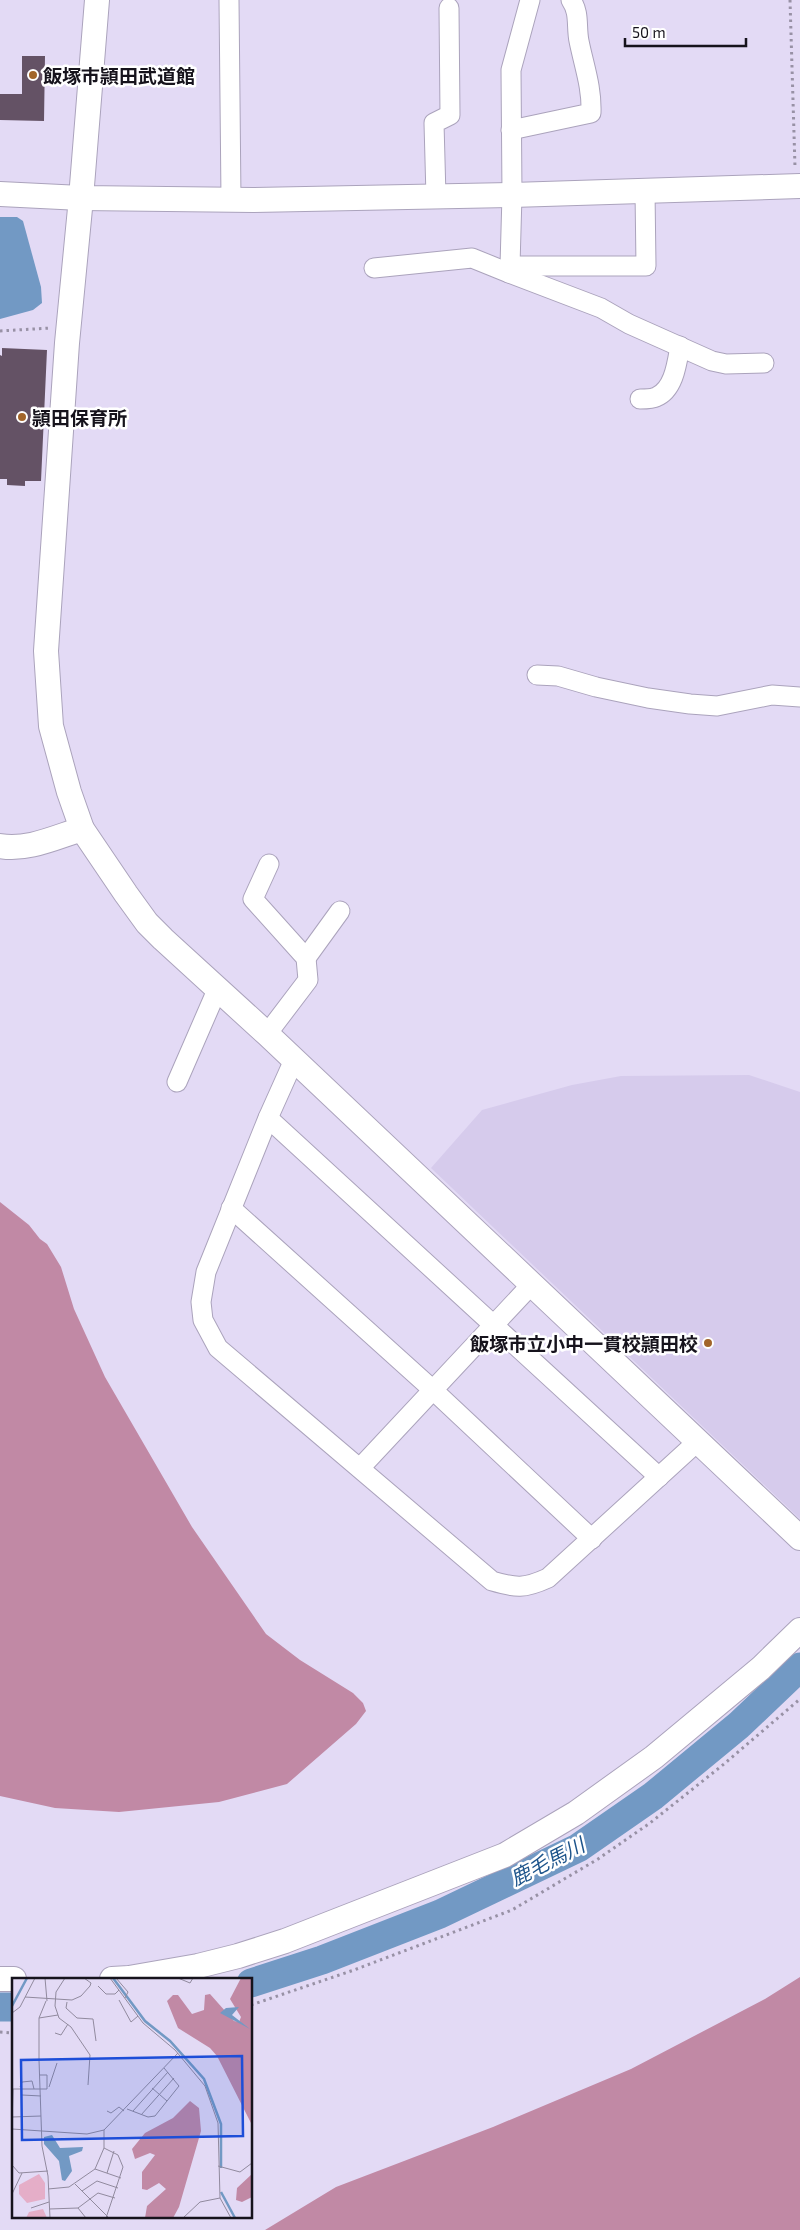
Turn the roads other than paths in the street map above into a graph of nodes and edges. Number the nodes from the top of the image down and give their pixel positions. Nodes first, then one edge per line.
1 (97, 0) edge
2 (229, 0) edge
3 (530, 0) edge
4 (571, 0) edge
5 (449, 8) dead end
6 (511, 130) junction
7 (798, 186) edge
8 (645, 191) junction
9 (0, 194) edge
10 (512, 195) junction
11 (436, 196) junction
12 (82, 198) junction
13 (231, 200) junction
14 (374, 268) dead end
15 (510, 269) junction
16 (680, 346) junction
17 (764, 363) dead end
18 (640, 399) dead end
19 (537, 675) dead end
20 (800, 697) edge
21 (82, 829) junction
22 (0, 846) edge
23 (269, 864) dead end
24 (340, 911) dead end
25 (306, 958) junction
26 (217, 990) junction
27 (267, 1034) junction
28 (294, 1060) junction
29 (177, 1082) dead end
30 (268, 1118) junction
31 (231, 1208) junction
32 (532, 1284) junction
33 (494, 1324) junction
34 (433, 1390) junction
35 (697, 1442) junction
36 (360, 1468) junction
37 (658, 1477) junction
38 (800, 1538) edge
39 (592, 1539) junction
40 (800, 1630) edge
41 (129, 1978) edge

1 - 12 street
2 - 13 street
3 - 6 street
4 - 6 street
5 - 11 street
6 - 10 street
7 - 8 street
8 - 10 street
8 - 15 street
9 - 12 street
10 - 11 street
10 - 15 street
11 - 13 street
12 - 13 street
12 - 21 street
14 - 15 street
15 - 16 street
16 - 17 street
16 - 18 street
19 - 20 street
21 - 22 street
21 - 26 street
23 - 25 street
24 - 25 street
25 - 27 street
26 - 27 street
26 - 29 street
27 - 28 street
28 - 30 street
28 - 32 street
30 - 31 street
30 - 33 street
31 - 34 street
31 - 36 street
32 - 33 street
32 - 35 street
33 - 34 street
33 - 37 street
34 - 36 street
34 - 39 street
35 - 37 street
35 - 38 street
36 - 39 street
37 - 39 street
40 - 41 street

